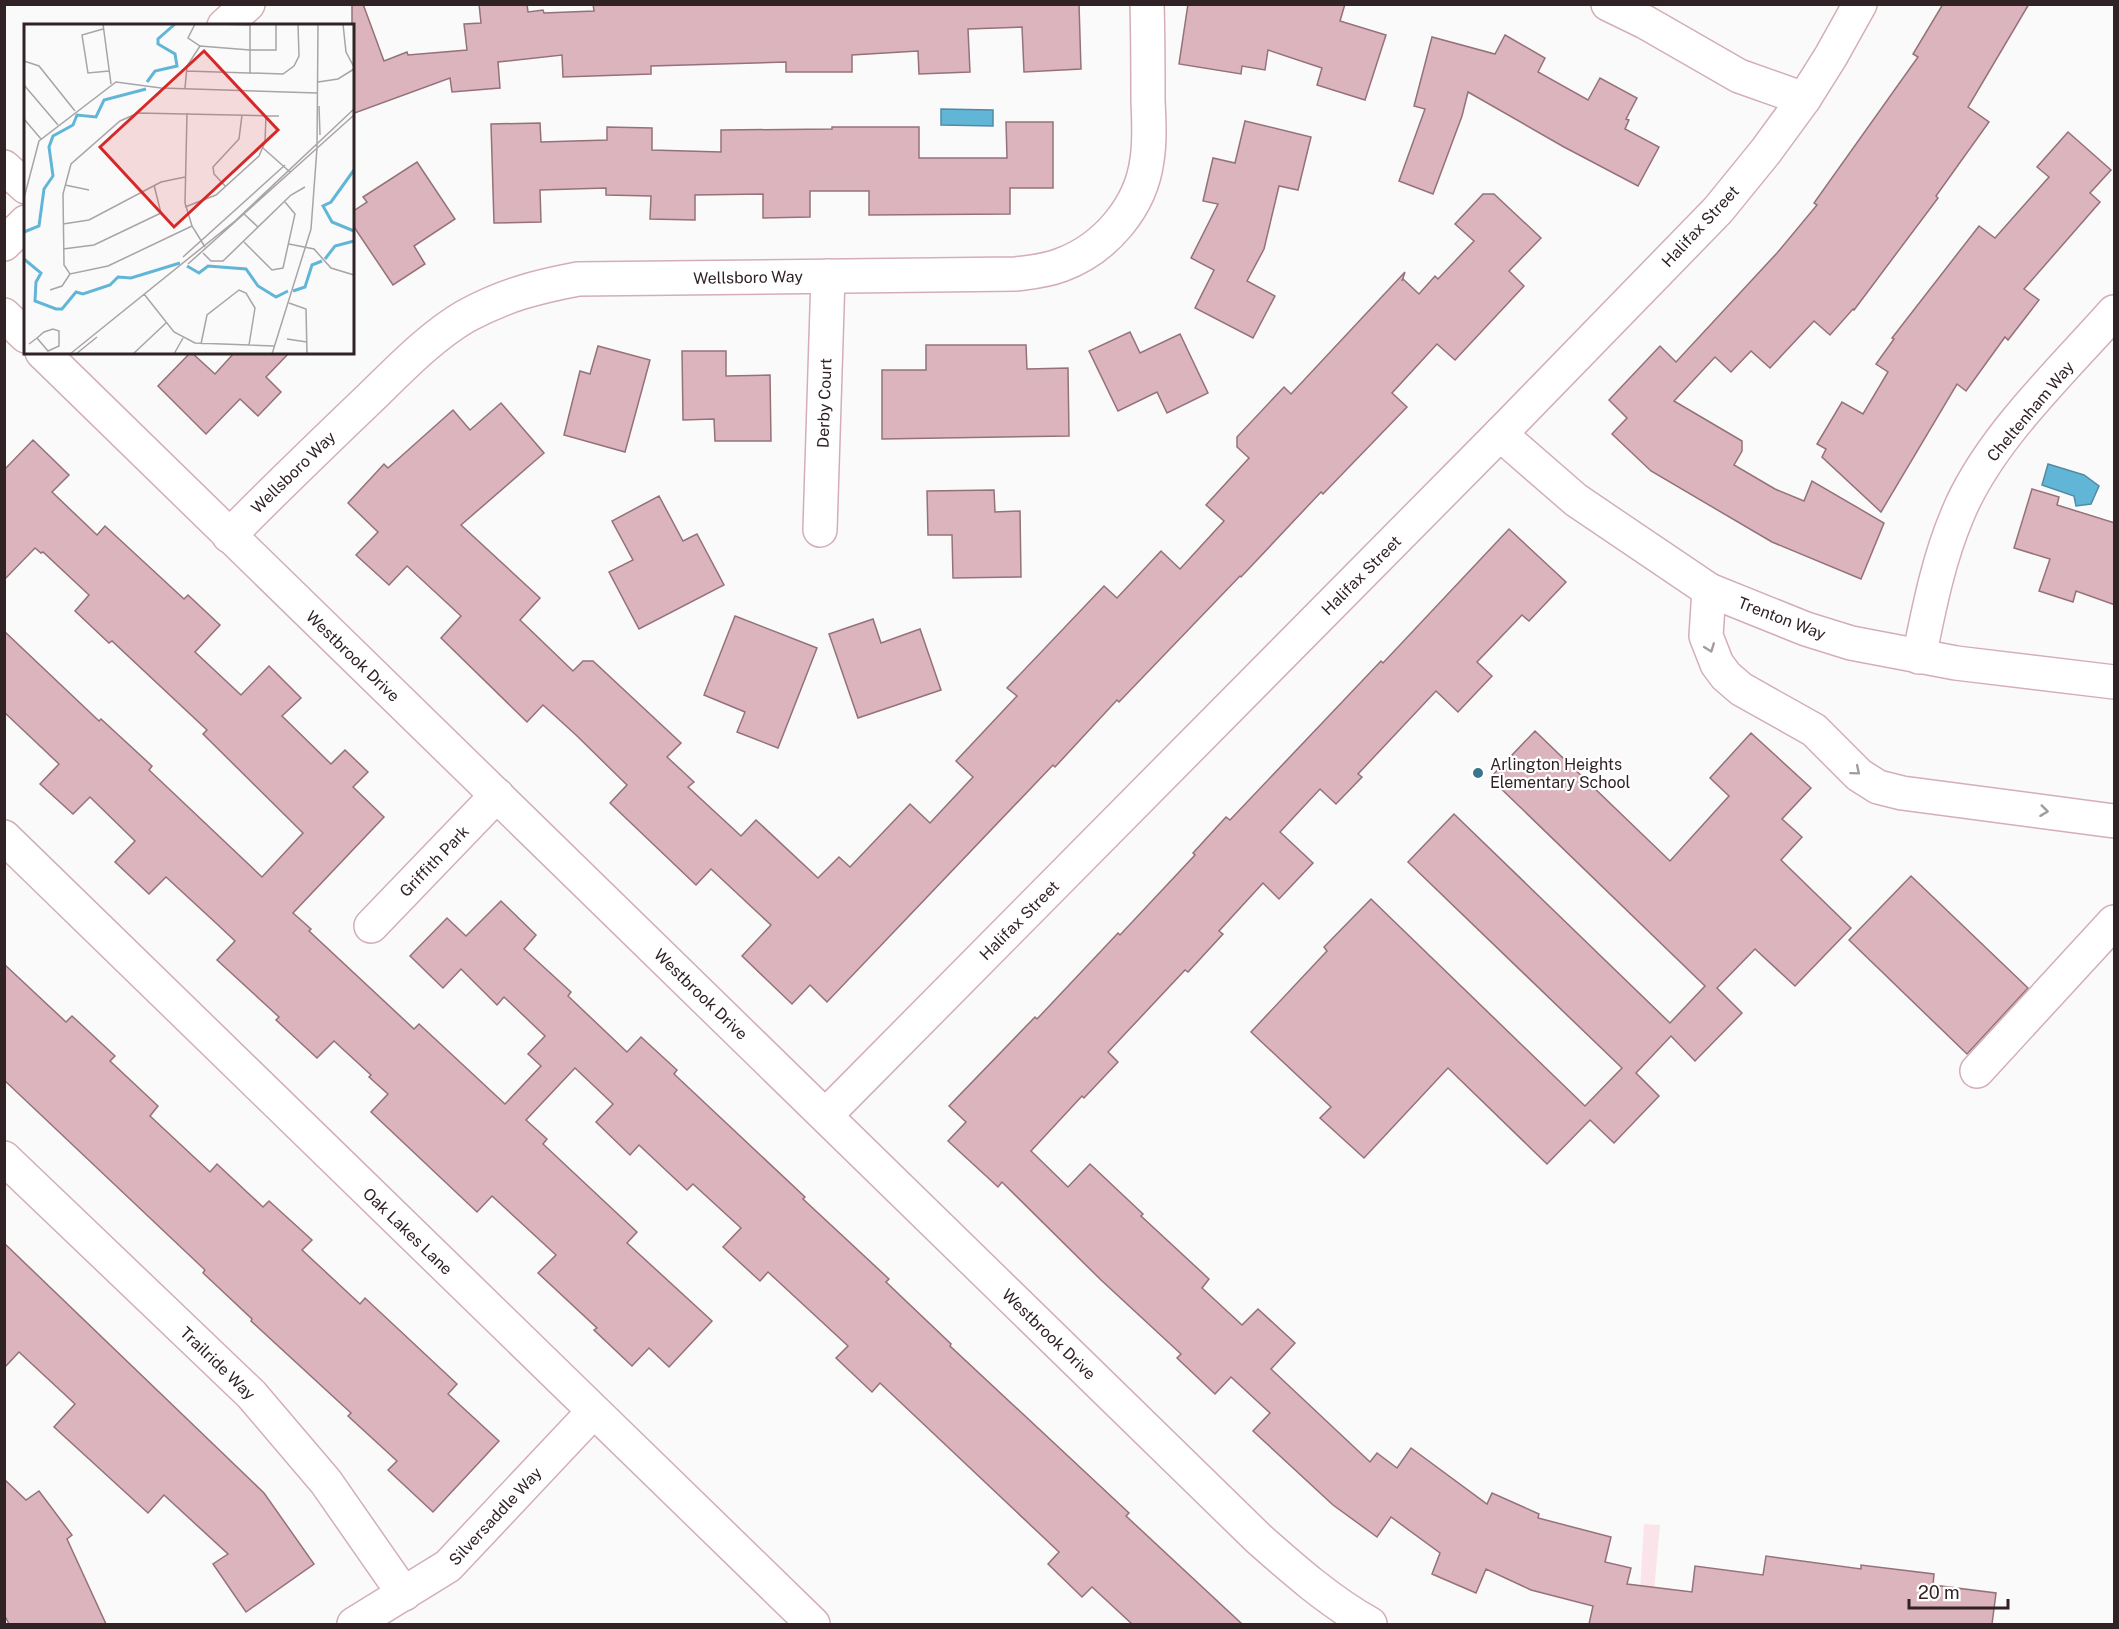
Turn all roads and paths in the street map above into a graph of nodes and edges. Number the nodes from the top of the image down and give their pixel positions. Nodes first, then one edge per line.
1 (248, 4) edge
2 (1147, 4) edge
3 (1608, 4) edge
4 (1860, 4) edge
5 (226, 24) edge
6 (1804, 99) junction
7 (4, 167) edge
8 (24, 185) edge
9 (24, 224) edge
10 (4, 244) edge
11 (828, 276) junction
12 (2115, 312) edge
13 (4, 315) edge
14 (24, 334) edge
15 (44, 354) edge
16 (1500, 434) junction
17 (820, 530) dead end
18 (229, 536) junction
19 (1708, 590) junction
20 (1919, 657) junction
21 (2115, 682) edge
22 (497, 795) junction
23 (2115, 821) edge
24 (4, 837) edge
25 (2115, 922) edge
26 (371, 926) dead end
27 (1977, 1071) dead end
28 (826, 1115) junction
29 (4, 1158) edge
30 (593, 1412) junction
31 (404, 1594) junction
32 (354, 1624) edge
33 (813, 1624) edge
34 (1370, 1624) edge

1 - 5 street
2 - 11 street, Wellsboro Way
3 - 6 street
4 - 6 street, Halifax Street
6 - 16 street, Halifax Street
7 - 8 street
9 - 10 street
11 - 17 street, Derby Court
11 - 18 street, Wellsboro Way
12 - 20 street, Cheltenham Way
13 - 14 street
15 - 18 street, Westbrook Drive
16 - 19 street, Trenton Way
16 - 28 street, Halifax Street
18 - 22 street, Westbrook Drive
19 - 20 street, Trenton Way
19 -> 23 street
20 - 21 street, Trenton Way
22 - 26 street, Griffith Park
22 - 28 street, Westbrook Drive
24 - 30 street, Oak Lakes Lane
25 - 27 street
28 - 34 street, Westbrook Drive
29 - 31 street, Trailride Way
30 - 31 street, Silversaddle Way
30 - 33 street, Oak Lakes Lane
31 - 32 street, Silversaddle Way

